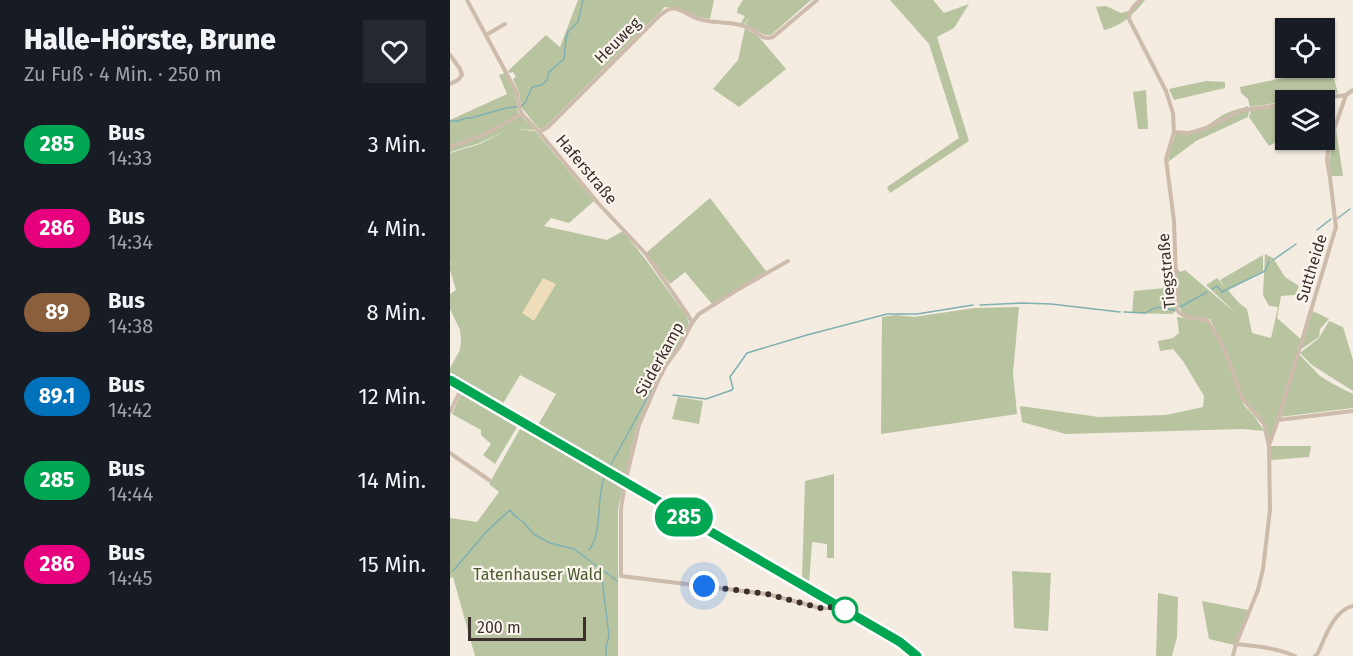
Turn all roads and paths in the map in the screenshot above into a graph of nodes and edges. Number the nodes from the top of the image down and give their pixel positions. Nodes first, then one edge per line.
1 (467, 0) edge
2 (817, 0) edge
3 (1140, 0) edge
4 (505, 24) dead end
5 (486, 36) junction
6 (450, 56) edge
7 (450, 84) edge
8 (1353, 90) edge
9 (1346, 95) junction
10 (1335, 96) edge
11 (1275, 106) edge
12 (522, 114) junction
13 (539, 132) junction
14 (1174, 132) junction
15 (450, 146) edge
16 (788, 261) dead end
17 (685, 310) junction
18 (699, 314) junction
19 (692, 323) junction
20 (450, 380) edge
21 (462, 387) junction
22 (1353, 411) edge
23 (450, 412) edge
24 (1278, 420) junction
25 (1269, 446) junction
26 (450, 453) edge
27 (489, 480) dead end
28 (625, 483) junction
29 (835, 604) junction
30 (1353, 606) edge
31 (1236, 644) junction
32 (916, 656) edge
33 (1233, 656) edge
34 (1295, 656) edge
35 (1315, 656) edge

1 - 5 street, Haferstraße
2 - 13 street, Heuweg
3 - 14 street, Tiegstraße
4 - 5 street
5 - 12 street, Haferstraße
6 - 7 street
8 - 9 street
9 - 10 street
9 - 24 street, Suttheide
11 - 14 street
12 - 13 street, Haferstraße
12 - 15 street
13 - 17 street, Haferstraße
14 - 25 street, Tiegstraße
16 - 18 street, Süderkamp
17 - 18 street
17 - 19 street, Haferstraße
18 - 19 street, Süderkamp
19 - 28 street, Süderkamp
20 - 21 main road
21 - 23 street
21 - 28 main road
22 - 24 street
24 - 25 street, Suttheide
25 - 31 street, Tiegstraße
26 - 27 street
28 - 29 main road
28 - 29 street, Süderkamp
29 - 32 main road
30 - 35 street
31 - 33 street, Tiegstraße
31 - 34 street

